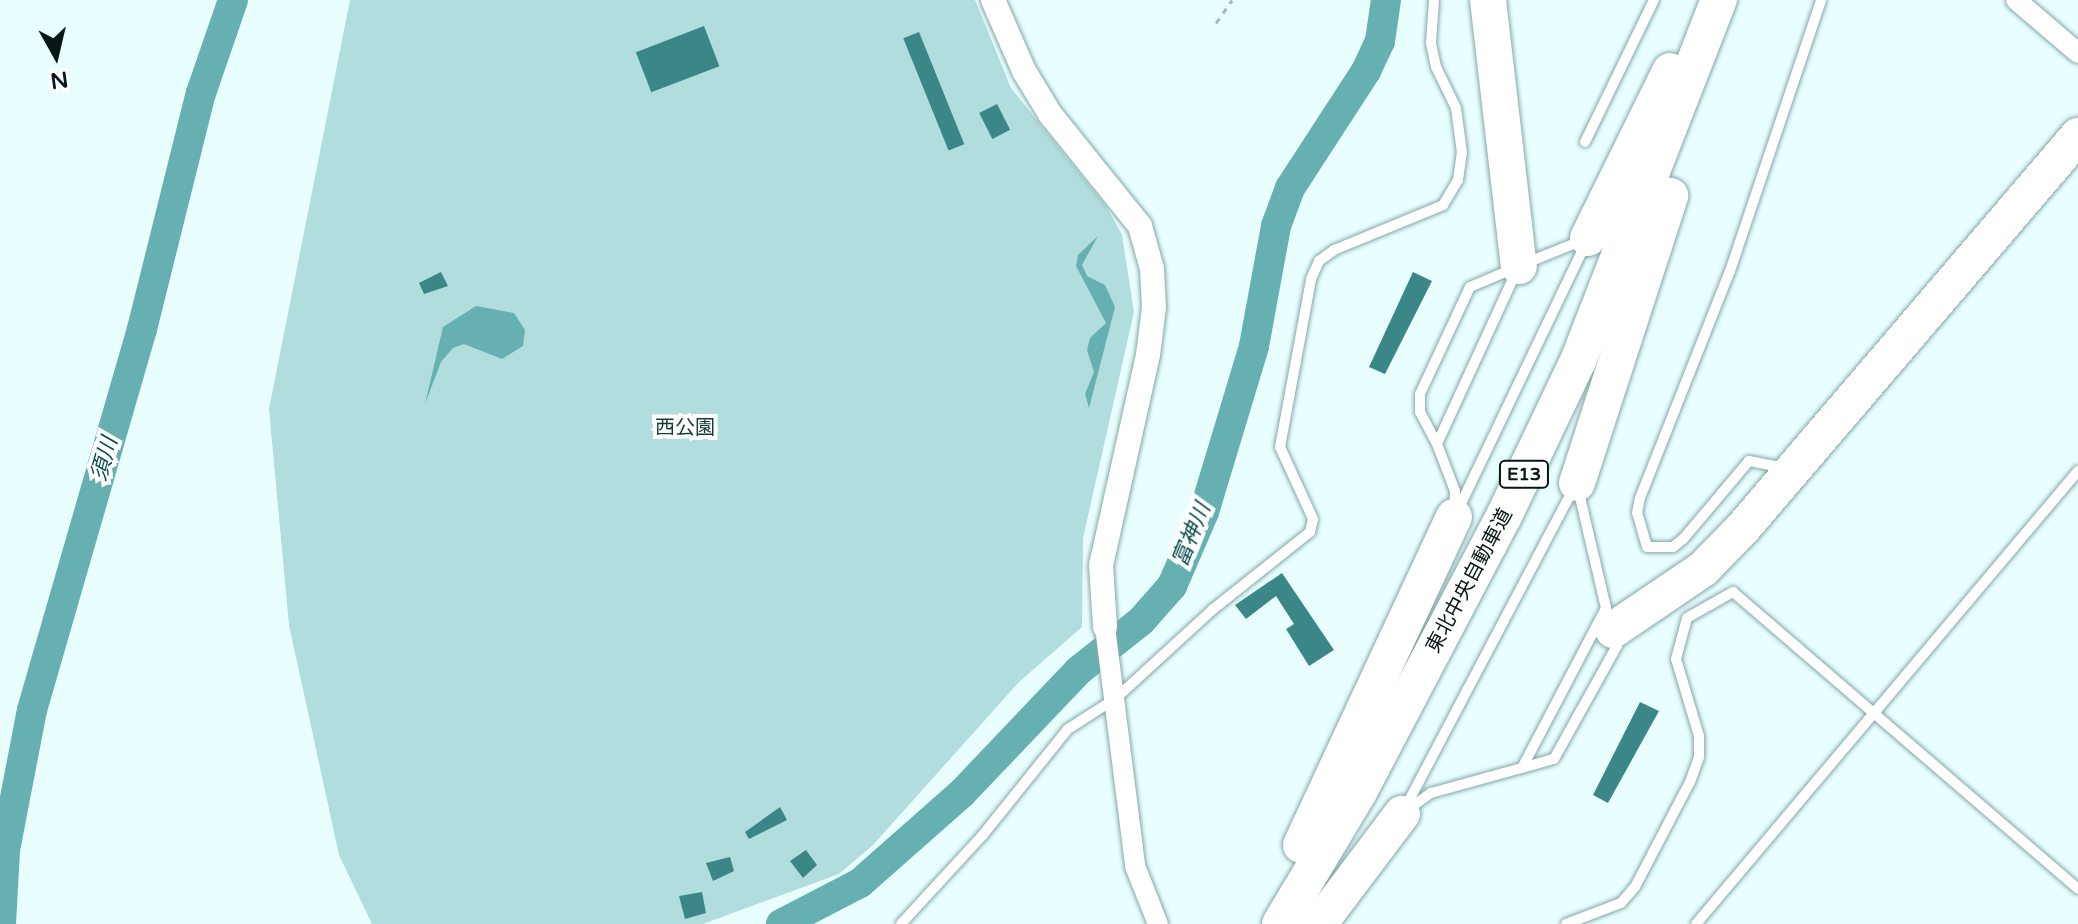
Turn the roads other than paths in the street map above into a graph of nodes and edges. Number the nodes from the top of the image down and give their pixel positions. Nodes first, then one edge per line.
1 (993, 0) edge
2 (1434, 0) edge
3 (1488, 0) edge
4 (1499, 0) edge
5 (1654, 0) edge
6 (1701, 0) edge
7 (1719, 0) edge
8 (1732, 0) edge
9 (1821, 0) edge
10 (2016, 0) edge
11 (2078, 53) edge
12 (2078, 126) edge
13 (2078, 136) edge
14 (1585, 142) dead end
15 (1588, 238) junction
16 (1526, 264) junction
17 (1437, 444) junction
18 (1780, 467) junction
19 (2078, 471) edge
20 (1577, 483) junction
21 (1454, 517) junction
22 (1609, 619) junction
23 (1105, 627) joint
24 (1115, 699) junction
25 (1875, 714) junction
26 (1522, 768) junction
27 (1402, 814) junction
28 (2078, 889) edge
29 (901, 924) edge
30 (1158, 924) edge
31 (1258, 924) edge
32 (1280, 924) edge
33 (1319, 924) edge
34 (1566, 924) edge
35 (1696, 924) edge

1 - 23 street
2 - 24 lane
3 - 16 highway
4 - 16 highway
5 - 14 lane
6 - 15 highway
7 - 32 highway, 東北中央自動車道 / E13
8 - 20 highway
9 - 18 lane
10 - 11 street
12 - 18 highway
13 - 22 highway
15 - 16 lane
15 - 21 lane
16 - 17 lane
16 - 17 lane
17 - 21 lane
18 - 22 highway
19 - 25 lane
20 - 22 lane
20 - 27 lane
21 - 31 highway
22 - 26 lane
22 - 26 lane
23 - 24 street
24 - 29 lane
24 - 30 street
25 - 28 lane
25 - 34 lane
25 - 35 lane
26 - 27 lane
27 - 33 highway

